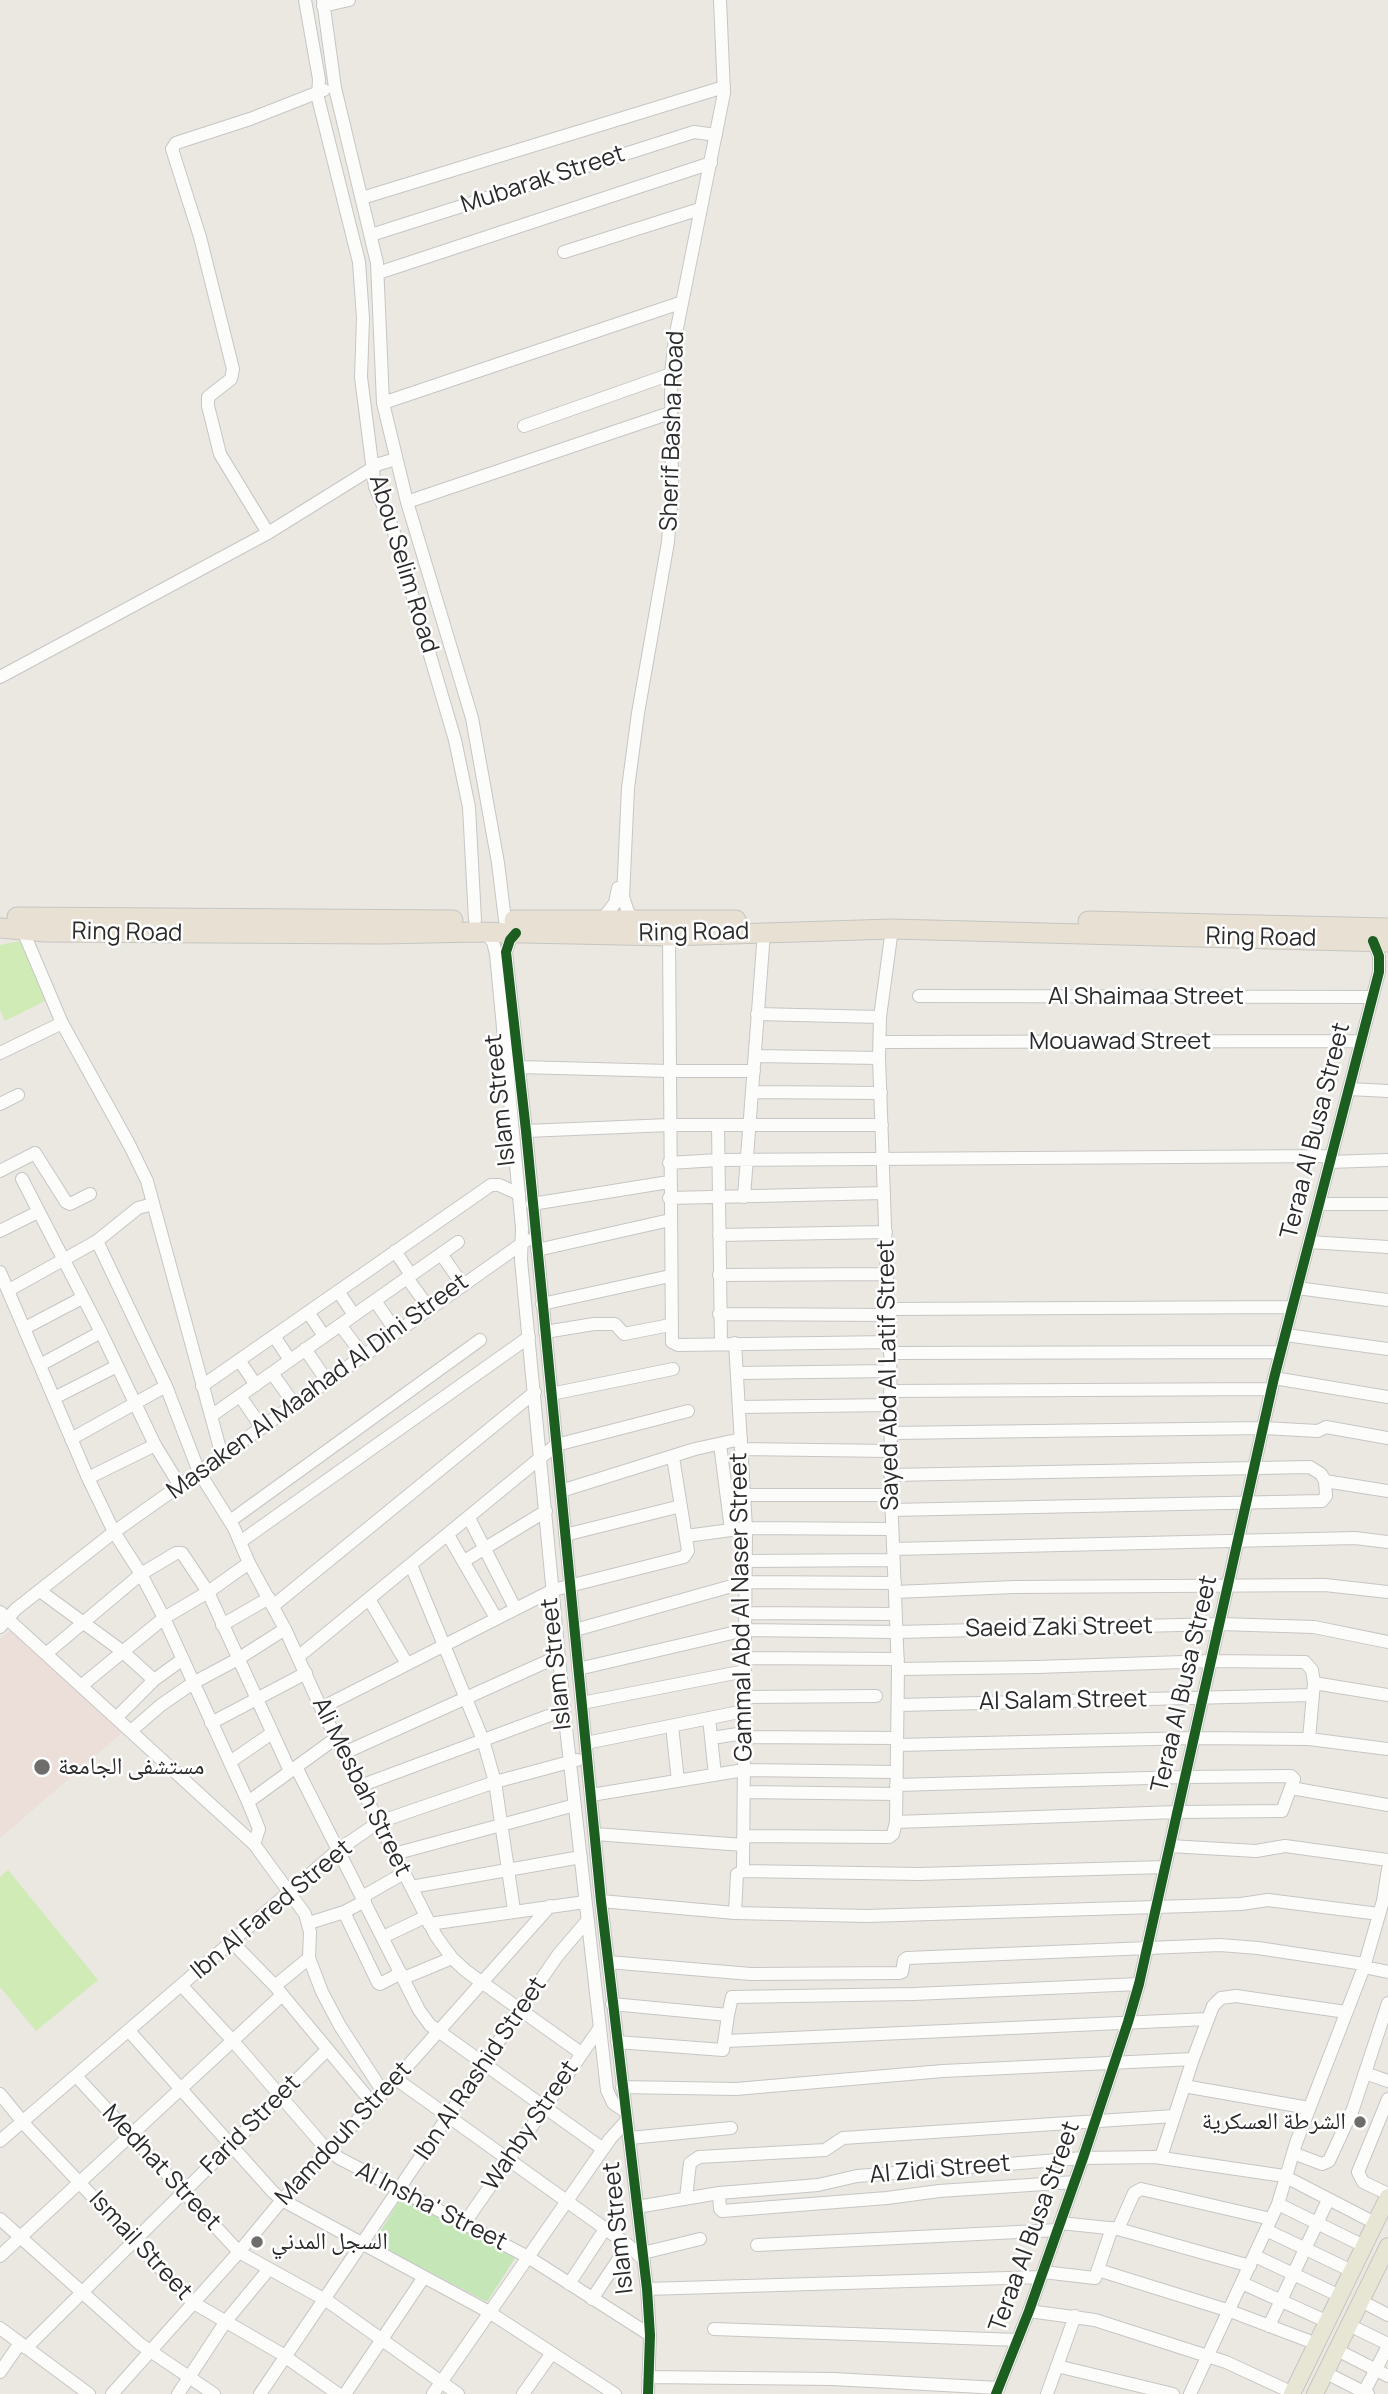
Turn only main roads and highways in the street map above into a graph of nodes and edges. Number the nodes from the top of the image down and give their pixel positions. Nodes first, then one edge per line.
1 (0, 915) edge
2 (350, 926) junction
3 (511, 926) junction
4 (0, 928) edge
5 (674, 928) junction
6 (1383, 937) edge
7 (1388, 2195) edge
8 (1370, 2235) junction
9 (1388, 2245) edge
10 (1354, 2267) junction
11 (1375, 2272) junction
12 (1292, 2393) edge
13 (1315, 2394) edge

1 - 2 highway, Ring Road
2 - 3 highway, Ring Road
2 - 4 highway, Ring Road
3 - 5 highway, Ring Road
3 - 5 highway, Ring Road
5 - 6 highway, Ring Road
5 - 6 highway, Ring Road
7 - 8 main road
8 - 9 main road
8 - 10 main road
9 - 11 main road
10 - 11 main road
10 - 12 main road
11 - 13 main road

